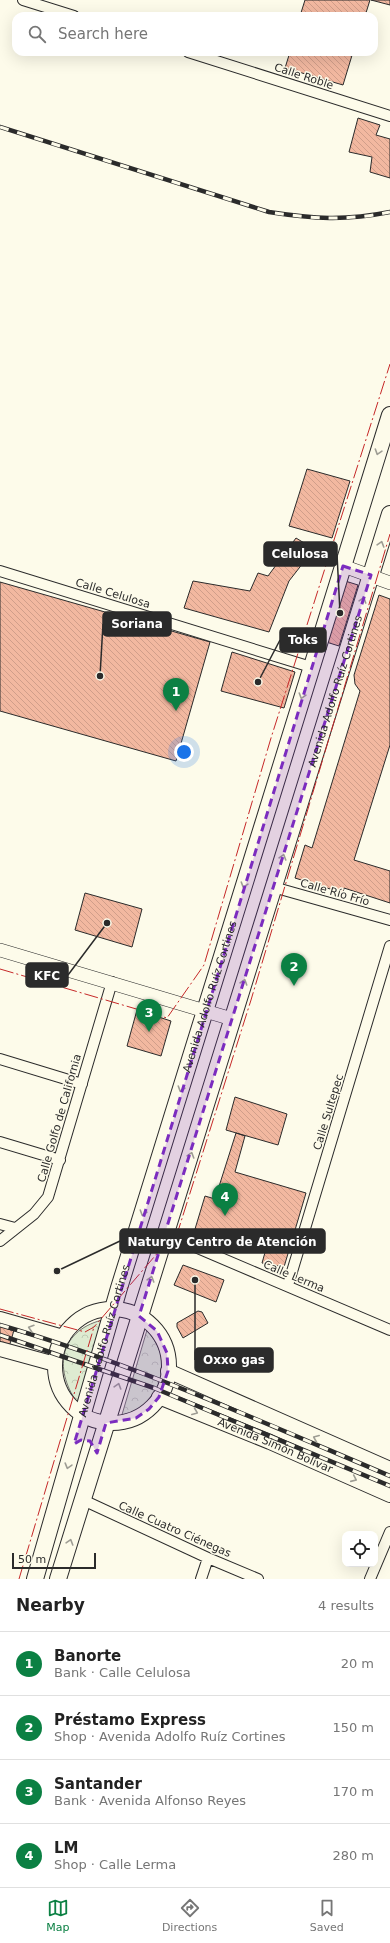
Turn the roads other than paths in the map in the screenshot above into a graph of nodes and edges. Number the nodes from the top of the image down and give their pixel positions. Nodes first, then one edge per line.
1 (23, 0) edge
2 (61, 12) edge
3 (201, 56) edge
4 (390, 116) edge
5 (390, 415) edge
6 (390, 514) edge
7 (342, 566) junction
8 (0, 571) edge
9 (371, 575) junction
10 (390, 583) edge
11 (311, 667) junction
12 (274, 887) junction
13 (390, 920) edge
14 (390, 946) edge
15 (0, 950) edge
16 (112, 982) junction
17 (205, 1011) junction
18 (232, 1019) junction
19 (0, 1059) edge
20 (82, 1084) junction
21 (0, 1142) edge
22 (60, 1160) junction
23 (0, 1224) edge
24 (15, 1228) junction
25 (167, 1235) junction
26 (0, 1241) edge
27 (288, 1285) junction
28 (114, 1309) junction
29 (138, 1316) junction
30 (0, 1319) edge
31 (389, 1327) edge
32 (63, 1337) junction
33 (0, 1349) edge
34 (55, 1364) junction
35 (168, 1371) junction
36 (159, 1397) junction
37 (82, 1415) junction
38 (106, 1423) junction
39 (74, 1444) junction
40 (97, 1453) junction
41 (390, 1469) edge
42 (390, 1495) edge
43 (83, 1500) junction
44 (390, 1532) edge
45 (208, 1558) junction
46 (35, 1579) edge
47 (58, 1579) edge
48 (202, 1579) edge
49 (258, 1579) edge
50 (370, 1579) edge

1 - 2 street
3 - 4 street, Calle Roble
5 -> 7 main road, Avenida Adolfo Ruíz Cortines
9 -> 6 main road, Avenida Adolfo Ruíz Cortines
7 - 9 street
7 - 11 main road, Avenida Adolfo Ruíz Cortines
8 - 11 street, Calle Celulosa
9 - 10 street
12 -> 9 main road, Avenida Adolfo Ruíz Cortines
11 -> 17 main road, Avenida Adolfo Ruíz Cortines
12 - 13 street, Calle Río Frío
18 -> 12 main road, Avenida Adolfo Ruíz Cortines
14 - 27 street, Calle Sultepec
15 - 16 street
16 - 17 street
16 - 20 street, Calle Golfo de California
17 - 18 street
17 -> 28 main road, Avenida Adolfo Ruíz Cortines
25 -> 18 main road, Avenida Adolfo Ruíz Cortines
19 - 20 street
20 - 22 street, Calle Golfo de California
21 - 22 street
22 - 24 street, Calle Golfo de California
23 - 24 street
24 - 26 street, Calle Golfo de California
25 - 27 street, Calle Lerma
29 -> 25 main road, Avenida Adolfo Ruíz Cortines
27 - 31 street, Calle Lerma
28 - 29 main road
28 - 32 main road
28 - 37 main road, Avenida Adolfo Ruíz Cortines
29 - 35 main road
38 -> 29 main road, Avenida Adolfo Ruíz Cortines
32 -> 30 main road
32 - 34 main road
33 - 34 main road
34 - 37 main road
35 - 36 main road
41 -> 35 main road, Avenida Simón Bolívar
36 - 38 main road
36 -> 42 main road, Avenida Simón Bolívar
37 - 38 main road
37 - 39 main road, Avenida Adolfo Ruíz Cortines
38 - 40 main road, Avenida Adolfo Ruíz Cortines
39 - 40 main road
39 -> 46 main road, Avenida Adolfo Ruíz Cortines
40 - 43 main road, Avenida Adolfo Ruíz Cortines
43 - 45 street, Calle Cuatro Ciénegas
47 -> 43 main road, Avenida Adolfo Ruíz Cortines
44 - 50 street
45 - 48 street
45 - 49 street, Calle Cuatro Ciénegas

